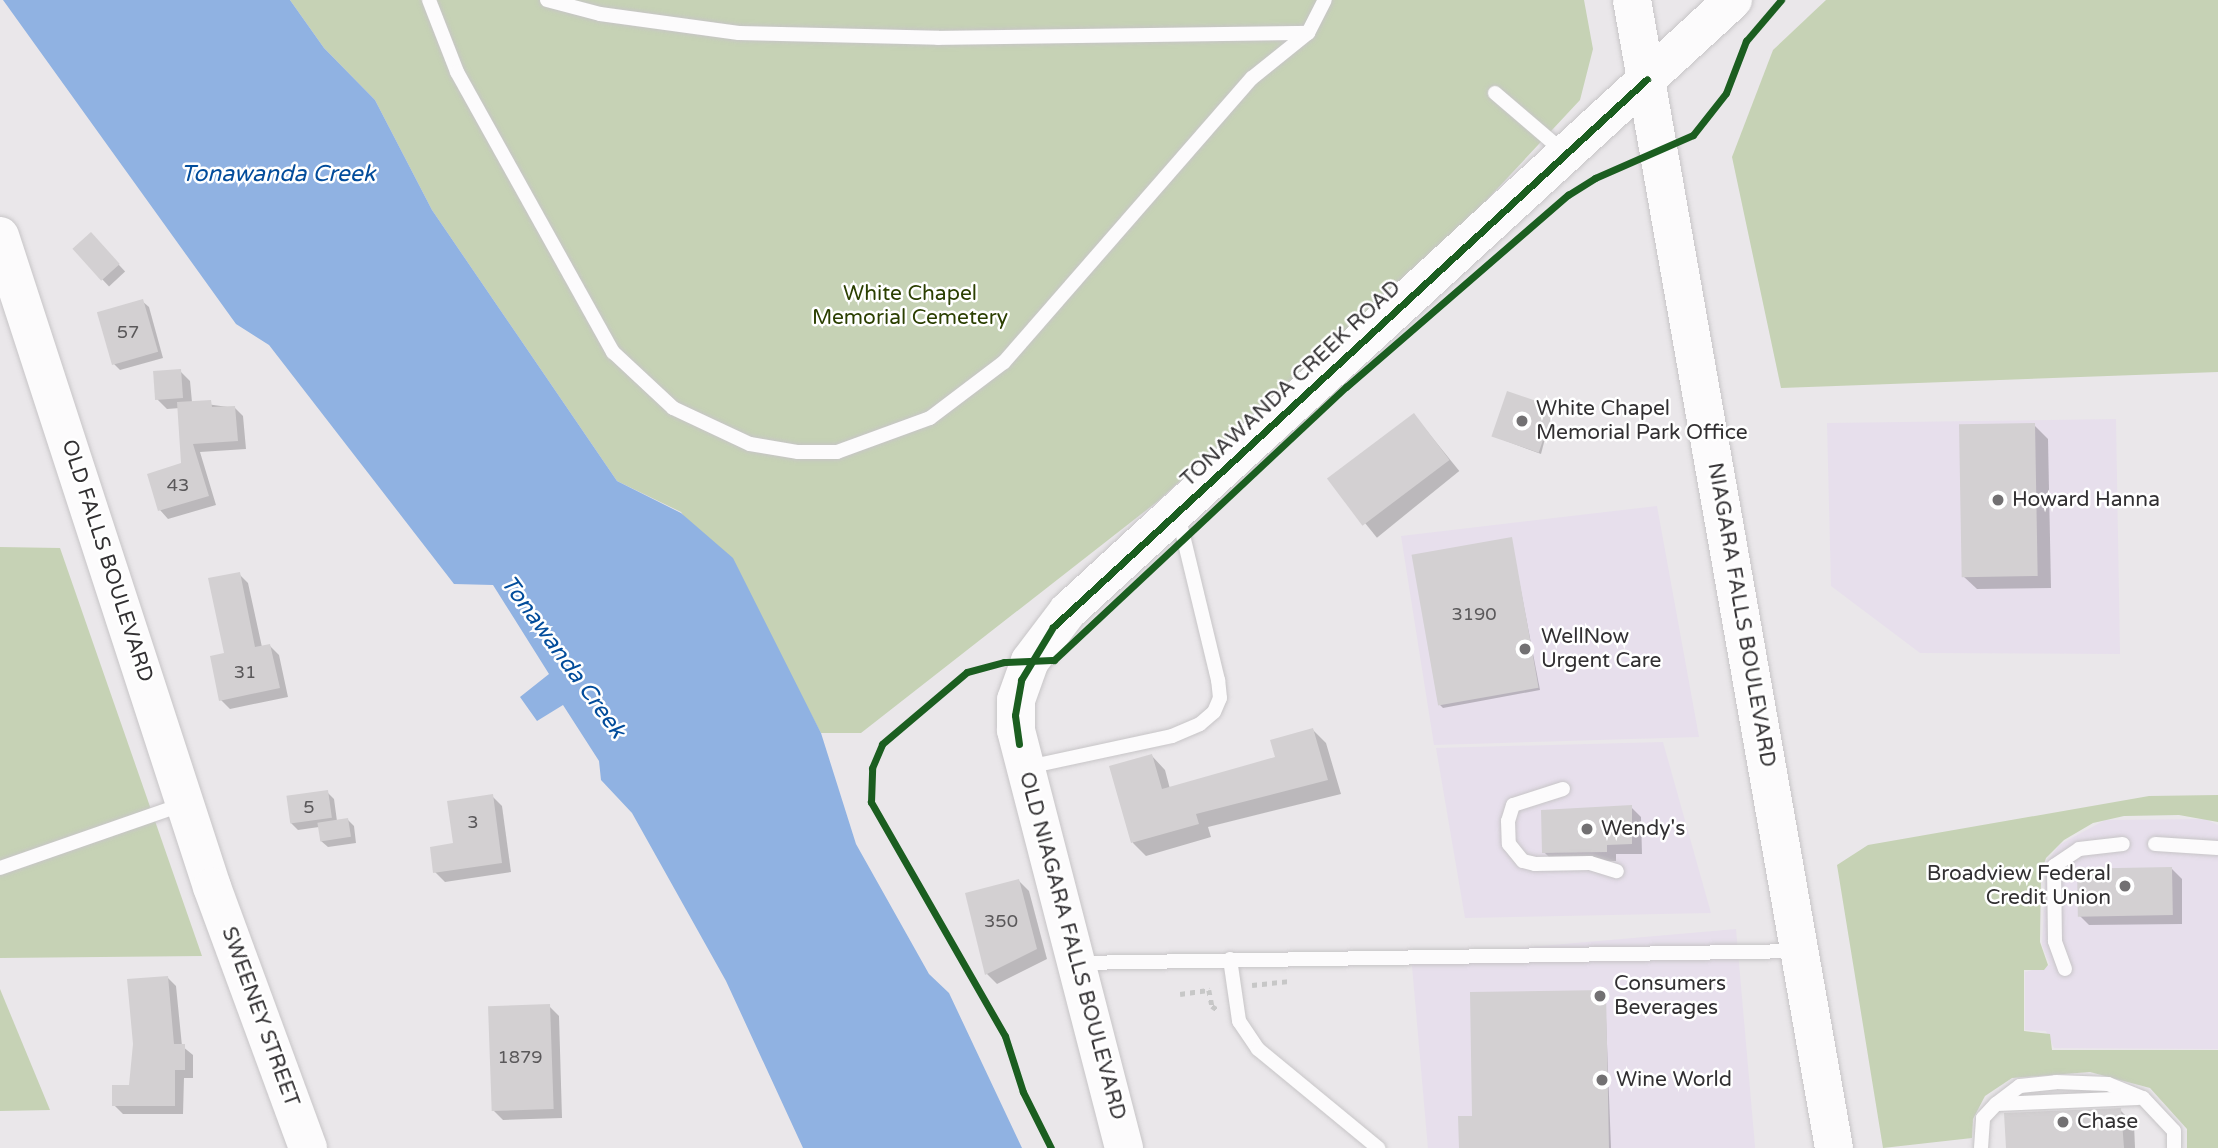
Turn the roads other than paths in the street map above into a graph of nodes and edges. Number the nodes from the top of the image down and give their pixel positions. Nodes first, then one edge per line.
1 (429, 0) edge
2 (547, 0) edge
3 (1325, 0) edge
4 (1632, 0) edge
5 (1733, 0) edge
6 (1308, 33) junction
7 (1647, 79) junction
8 (1495, 93) dead end
9 (1566, 154) junction
10 (0, 236) edge
11 (1178, 514) junction
12 (1022, 756) junction
13 (1563, 789) dead end
14 (186, 803) junction
15 (2123, 844) dead end
16 (2155, 844) dead end
17 (2218, 848) edge
18 (0, 868) edge
19 (1617, 871) dead end
20 (212, 887) joint
21 (1800, 951) junction
22 (1230, 959) junction
23 (1076, 963) junction
24 (2065, 969) dead end
25 (308, 1148) edge
26 (1124, 1148) edge
27 (1378, 1148) edge
28 (1834, 1148) edge
29 (1981, 1148) edge
30 (2174, 1148) edge

1 - 6 lane
2 - 6 lane
3 - 6 lane
4 - 7 street, NIAGARA FALLS BOULEVARD
5 - 7 street, TONAWANDA CREEK ROAD
7 - 9 street, TONAWANDA CREEK ROAD
7 - 21 street, NIAGARA FALLS BOULEVARD
8 - 9 lane
9 - 11 street, TONAWANDA CREEK ROAD
10 - 14 street, OLD FALLS BOULEVARD
11 - 12 street, TONAWANDA CREEK ROAD
11 - 12 lane
12 - 23 street, OLD NIAGARA FALLS BOULEVARD
13 - 19 lane
14 - 18 lane
14 - 20 street, OLD FALLS BOULEVARD
15 - 24 lane
16 - 17 lane
20 - 25 street, SWEENEY STREET
21 - 22 lane
21 - 28 street, NIAGARA FALLS BOULEVARD
22 - 23 lane
22 - 27 lane
23 - 26 street, OLD NIAGARA FALLS BOULEVARD
29 - 30 lane

